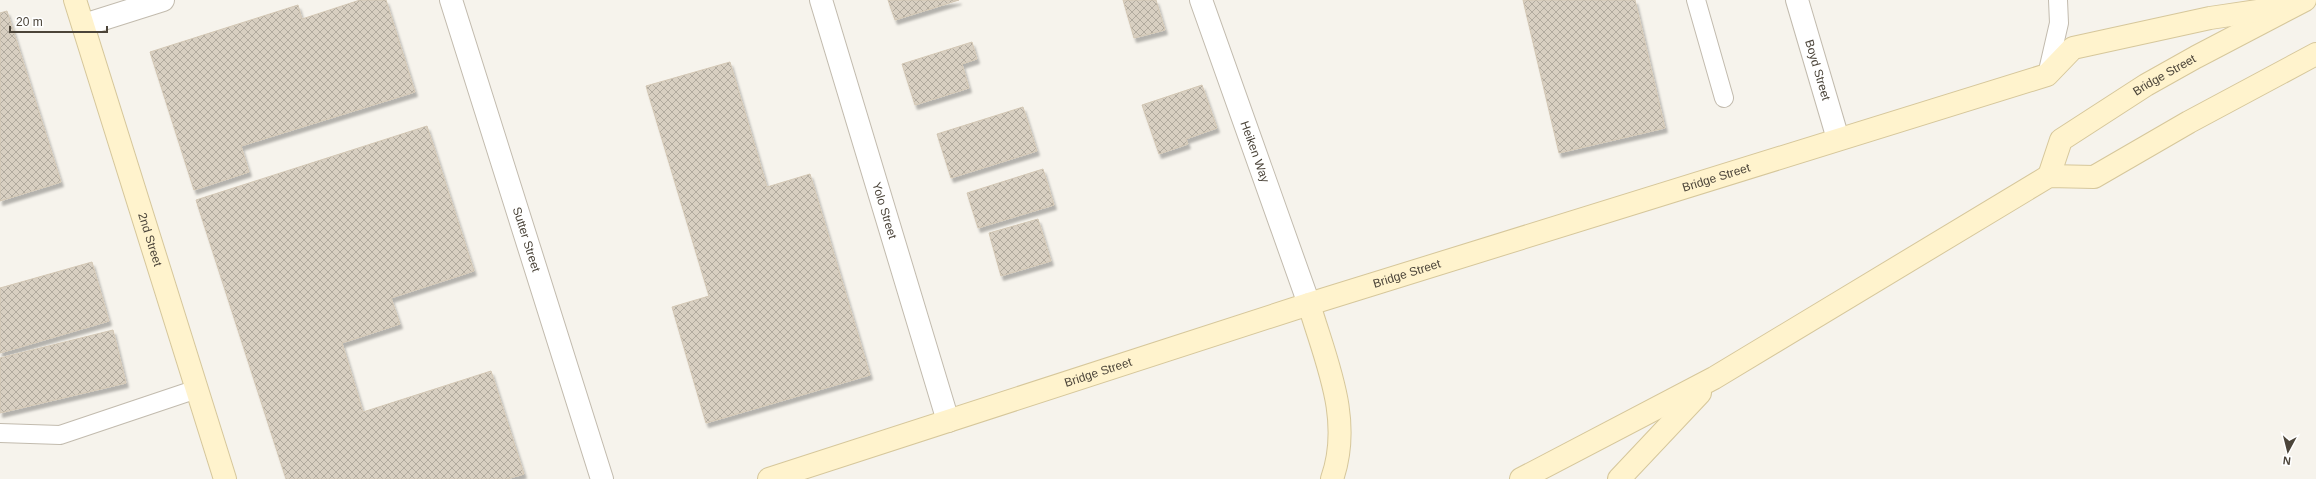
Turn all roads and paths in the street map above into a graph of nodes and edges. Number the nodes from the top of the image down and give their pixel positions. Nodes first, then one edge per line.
1 (75, 0) edge
2 (163, 0) edge
3 (451, 0) edge
4 (821, 0) edge
5 (1201, 0) edge
6 (1696, 0) edge
7 (1797, 0) edge
8 (2058, 0) edge
9 (2295, 2) edge
10 (84, 26) junction
11 (2316, 54) edge
12 (2047, 75) junction
13 (1724, 98) dead end
14 (1838, 139) junction
15 (2049, 176) junction
16 (1309, 304) junction
17 (1714, 378) junction
18 (197, 389) junction
19 (948, 422) junction
20 (0, 432) edge
21 (225, 479) edge
22 (602, 479) edge
23 (769, 479) edge
24 (1332, 479) edge
25 (1521, 479) edge
26 (1619, 479) edge

1 - 10 main road, 2nd Street
2 - 10 street
3 - 22 street, Sutter Street
4 - 19 street, Yolo Street
5 - 16 street, Heiken Way
6 - 13 lane
7 - 14 street, Boyd Street
8 - 12 lane
9 - 12 main road
9 - 15 main road, Bridge Street
10 - 18 main road, 2nd Street
11 - 15 main road
12 - 14 main road, Bridge Street
14 - 16 main road, Bridge Street
15 - 17 main road
16 - 19 main road, Bridge Street
16 - 24 main road
17 - 25 main road
17 - 26 main road
18 - 20 lane
18 - 21 main road, 2nd Street
19 - 23 main road, Bridge Street

